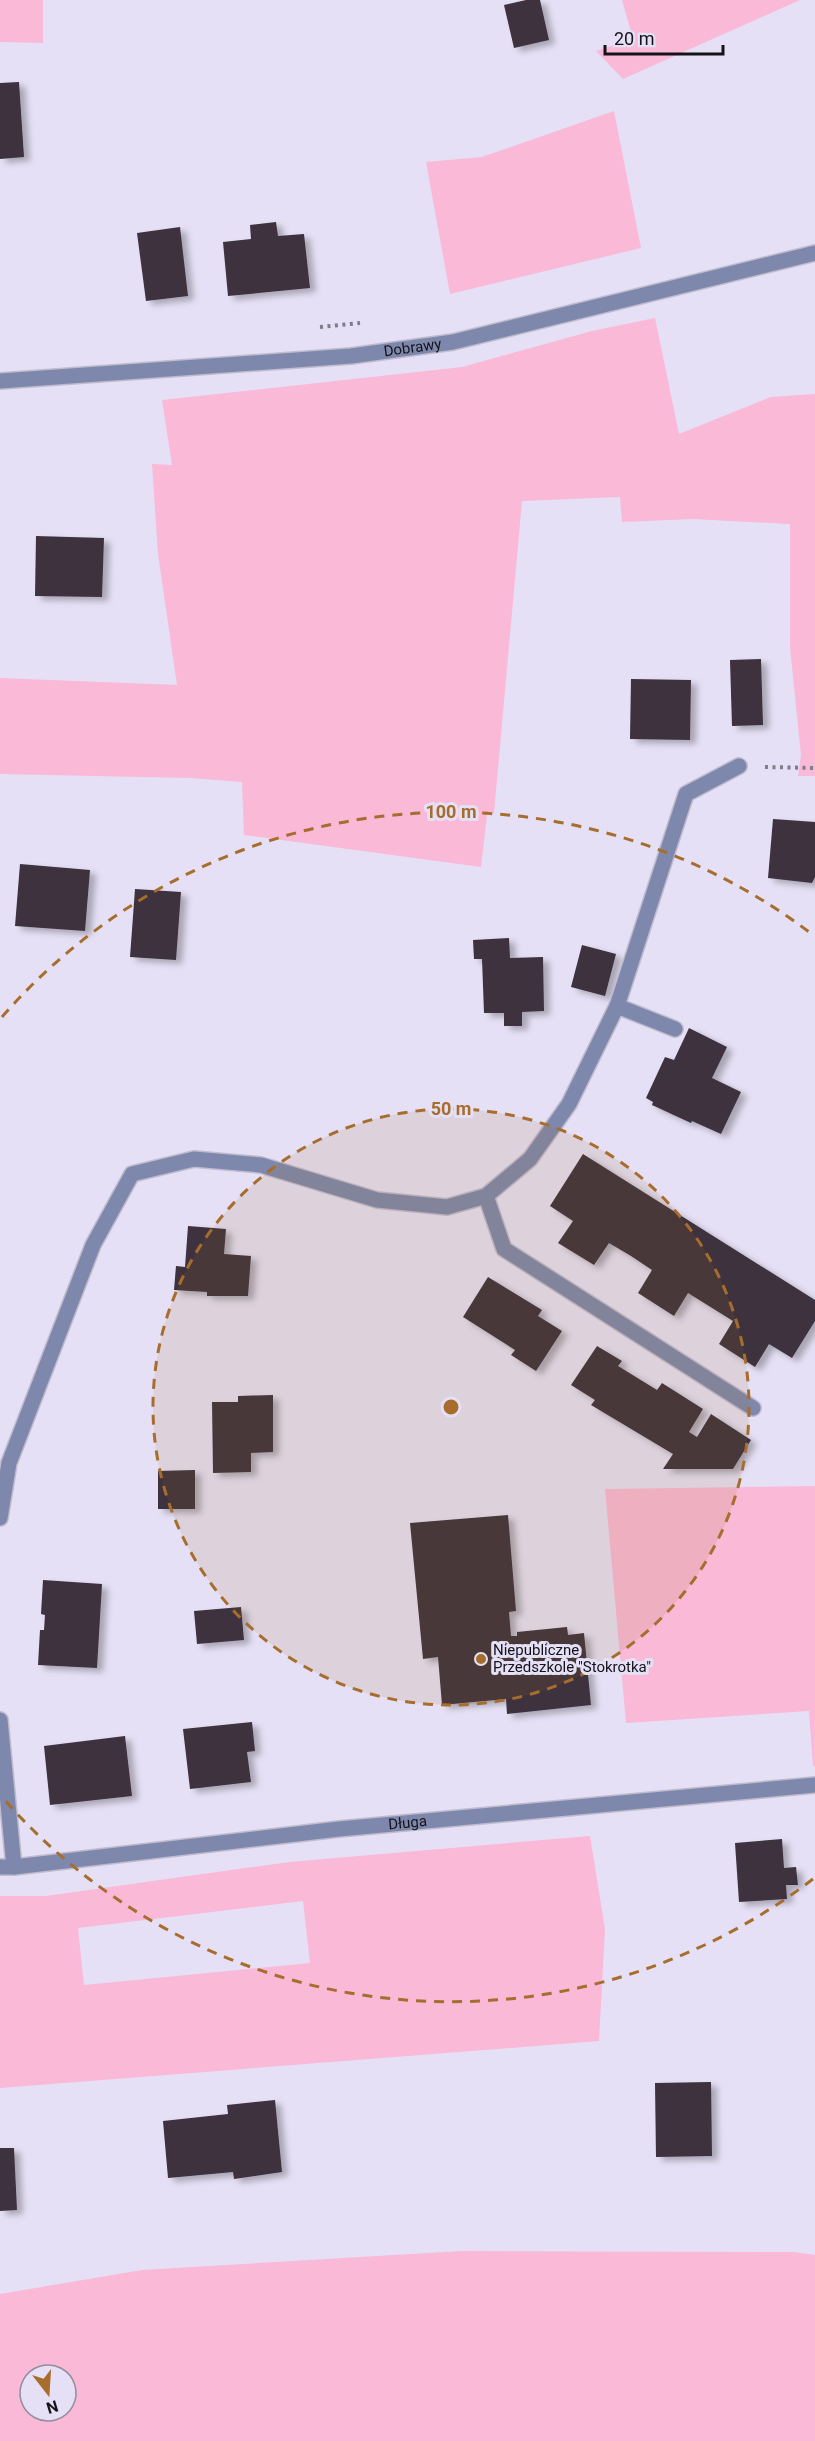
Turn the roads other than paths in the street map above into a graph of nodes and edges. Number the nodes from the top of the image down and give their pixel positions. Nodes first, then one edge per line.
1 (815, 253) edge
2 (0, 381) edge
3 (739, 766) road end
4 (617, 1006) junction
5 (675, 1029) dead end
6 (486, 1196) junction
7 (753, 1408) dead end
8 (0, 1518) edge
9 (0, 1720) edge
10 (815, 1785) edge
11 (7, 1867) edge

1 - 2 street, Dobrawy
3 - 4 street
4 - 5 street
4 - 6 street
6 - 7 street
6 - 8 street
9 - 11 street
10 - 11 street, Długa

